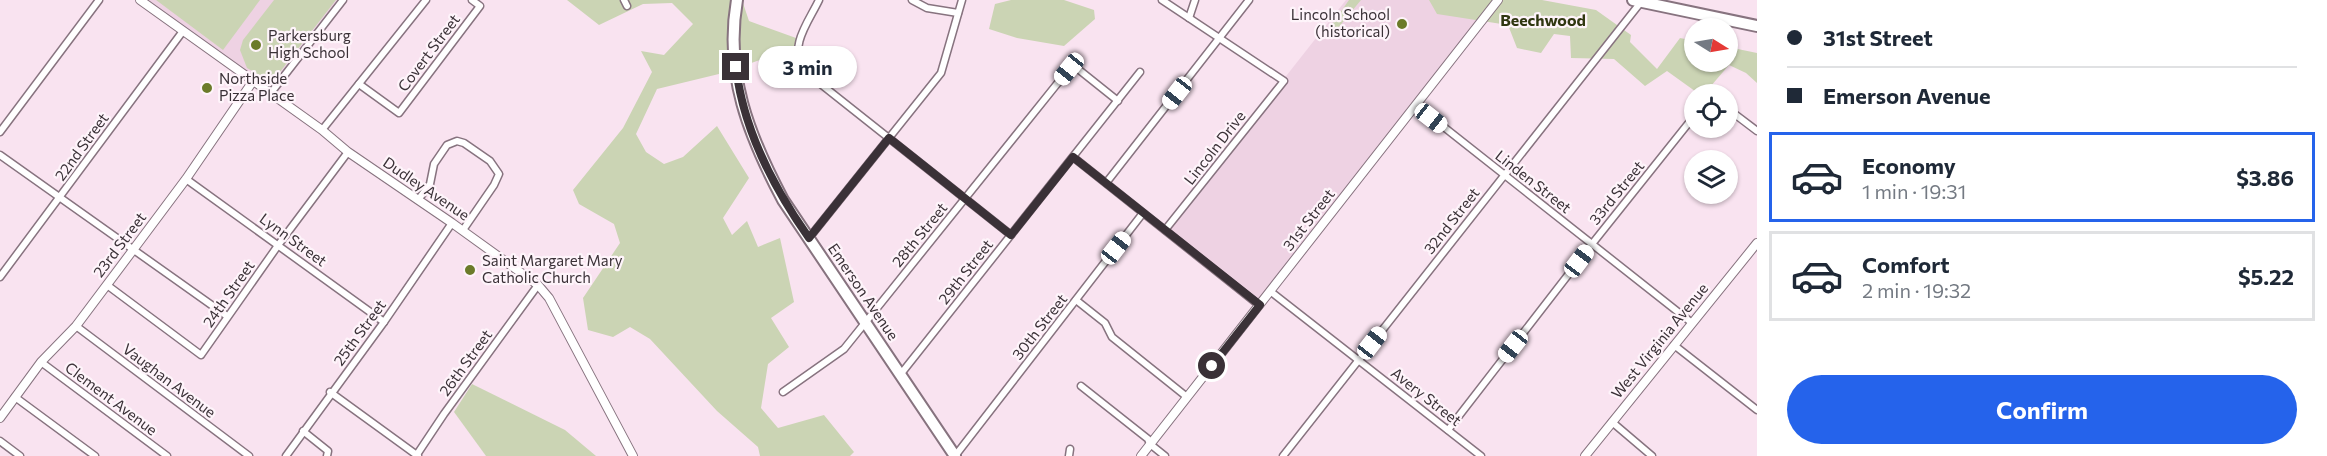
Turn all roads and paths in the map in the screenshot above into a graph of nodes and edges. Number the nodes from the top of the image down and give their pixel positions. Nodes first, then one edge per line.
1 (99, 0) edge
2 (140, 0) edge
3 (344, 0) edge
4 (426, 0) edge
5 (472, 0) edge
6 (737, 0) edge
7 (819, 0) edge
8 (912, 0) edge
9 (962, 0) edge
10 (1162, 0) edge
11 (1195, 0) edge
12 (1250, 0) edge
13 (1498, 0) edge
14 (1637, 1) edge
15 (1663, 3) edge
16 (958, 13) junction
17 (1189, 18) junction
18 (1757, 26) edge
19 (183, 31) junction
20 (1220, 38) junction
21 (1140, 72) dead end
22 (253, 81) junction
23 (359, 84) junction
24 (270, 94) junction
25 (1118, 101) junction
26 (1416, 105) junction
27 (1738, 117) edge
28 (1684, 129) edge
29 (322, 130) junction
30 (1757, 131) edge
31 (0, 132) edge
32 (889, 138) junction
33 (348, 152) junction
34 (0, 156) edge
35 (1073, 157) junction
36 (1504, 175) junction
37 (186, 179) junction
38 (1106, 183) junction
39 (60, 198) junction
40 (418, 200) junction
41 (965, 200) junction
42 (1143, 213) junction
43 (452, 223) junction
44 (463, 230) junction
45 (1165, 230) junction
46 (1011, 235) junction
47 (809, 238) junction
48 (1757, 243) edge
49 (279, 244) junction
50 (1592, 244) junction
51 (133, 250) junction
52 (0, 277) edge
53 (107, 285) junction
54 (538, 285) junction
55 (1270, 291) junction
56 (1076, 300) junction
57 (1260, 305) junction
58 (227, 316) junction
59 (384, 322) junction
60 (1692, 322) junction
61 (866, 323) junction
62 (76, 326) junction
63 (1674, 345) junction
64 (1359, 360) junction
65 (41, 362) junction
66 (900, 375) junction
67 (1081, 386) dead end
68 (330, 392) junction
69 (783, 392) dead end
70 (15, 397) junction
71 (1187, 397) junction
72 (1757, 410) edge
73 (0, 418) edge
74 (1612, 422) junction
75 (1448, 430) junction
76 (303, 431) junction
77 (0, 441) edge
78 (1150, 444) junction
79 (20, 456) edge
80 (95, 456) edge
81 (167, 456) edge
82 (249, 456) edge
83 (286, 456) edge
84 (327, 456) edge
85 (417, 456) edge
86 (633, 456) edge
87 (955, 456) edge
88 (1141, 456) edge
89 (1165, 456) edge
90 (1283, 456) edge
91 (1481, 456) edge
92 (1585, 456) edge
93 (1652, 456) edge

1 - 31 street
2 - 19 street, Dudley Avenue
3 - 24 street
4 - 23 street
5 - 23 street, Covert Street
6 - 47 main road, Emerson Avenue
7 - 32 street
8 - 16 street
9 - 16 street
10 - 17 street
11 - 17 street
12 - 20 street
13 - 26 street, 31st Street
14 - 15 main road
14 - 36 street, 32nd Street
15 - 18 main road
16 - 32 street
17 - 20 street
19 - 22 street, Dudley Avenue
19 - 39 street, 22nd Street
20 - 38 street
20 - 45 street, Lincoln Drive
21 - 25 street, 29th Street
22 - 24 street, Dudley Avenue
22 - 37 street, 23rd Street
23 - 29 street
24 - 29 street, Dudley Avenue
25 - 35 street, 29th Street
25 - 41 street, 28th Street
26 - 36 street, Linden Street
26 - 55 street, 31st Street
27 - 30 street
28 - 50 street, 33rd Street
29 - 33 street, Dudley Avenue
32 - 41 street
32 - 47 street
33 - 40 street, Dudley Avenue
33 - 49 street, 24th Street
34 - 39 street
35 - 38 street
35 - 46 street, 29th Street
36 - 50 street, Linden Street
36 - 64 street, 32nd Street
37 - 49 street, Lynn Street
37 - 51 street, 23rd Street
38 - 42 street
39 - 51 street
39 - 52 street, 22nd Street
40 - 43 street, Dudley Avenue
40 - 44 street
41 - 46 street
41 - 61 street, 28th Street
42 - 45 street
42 - 56 street, 30th Street
43 - 44 street, Dudley Avenue
43 - 59 street, 25th Street
44 - 54 street, Dudley Avenue
45 - 57 street
46 - 66 street, 29th Street
47 - 61 main road, Emerson Avenue
48 - 60 street, West Virginia Avenue
49 - 58 street, 24th Street
49 - 59 street, Lynn Street
50 - 60 street, Linden Street
50 - 75 street, 33rd Street
51 - 53 street, 23rd Street
51 - 58 street
53 - 58 street, 24th Street
53 - 62 street, 23rd Street
54 - 85 street, 26th Street
54 - 86 street, Dudley Avenue
55 - 57 street, 31st Street
55 - 64 street, Avery Street
56 - 71 street
56 - 87 street, 30th Street
57 - 71 street, 31st Street
59 - 68 street, 25th Street
60 - 63 street, West Virginia Avenue
61 - 66 main road, Emerson Avenue
61 - 69 street, 28th Street
62 - 65 street, 23rd Street
62 - 82 street, Vaughan Avenue
63 - 72 street
63 - 74 street, West Virginia Avenue
64 - 75 street, Avery Street
64 - 90 street, 32nd Street
65 - 70 street, 23rd Street
65 - 81 street, Clement Avenue
66 - 87 main road, Emerson Avenue
67 - 78 street
68 - 76 street, 25th Street
68 - 85 street
70 - 73 street, 23rd Street
70 - 80 street
71 - 78 street, 31st Street
74 - 92 street, West Virginia Avenue
74 - 93 street
75 - 91 street, Avery Street
76 - 83 street, 25th Street
76 - 84 street
77 - 79 street
78 - 88 street, 31st Street
78 - 89 street

